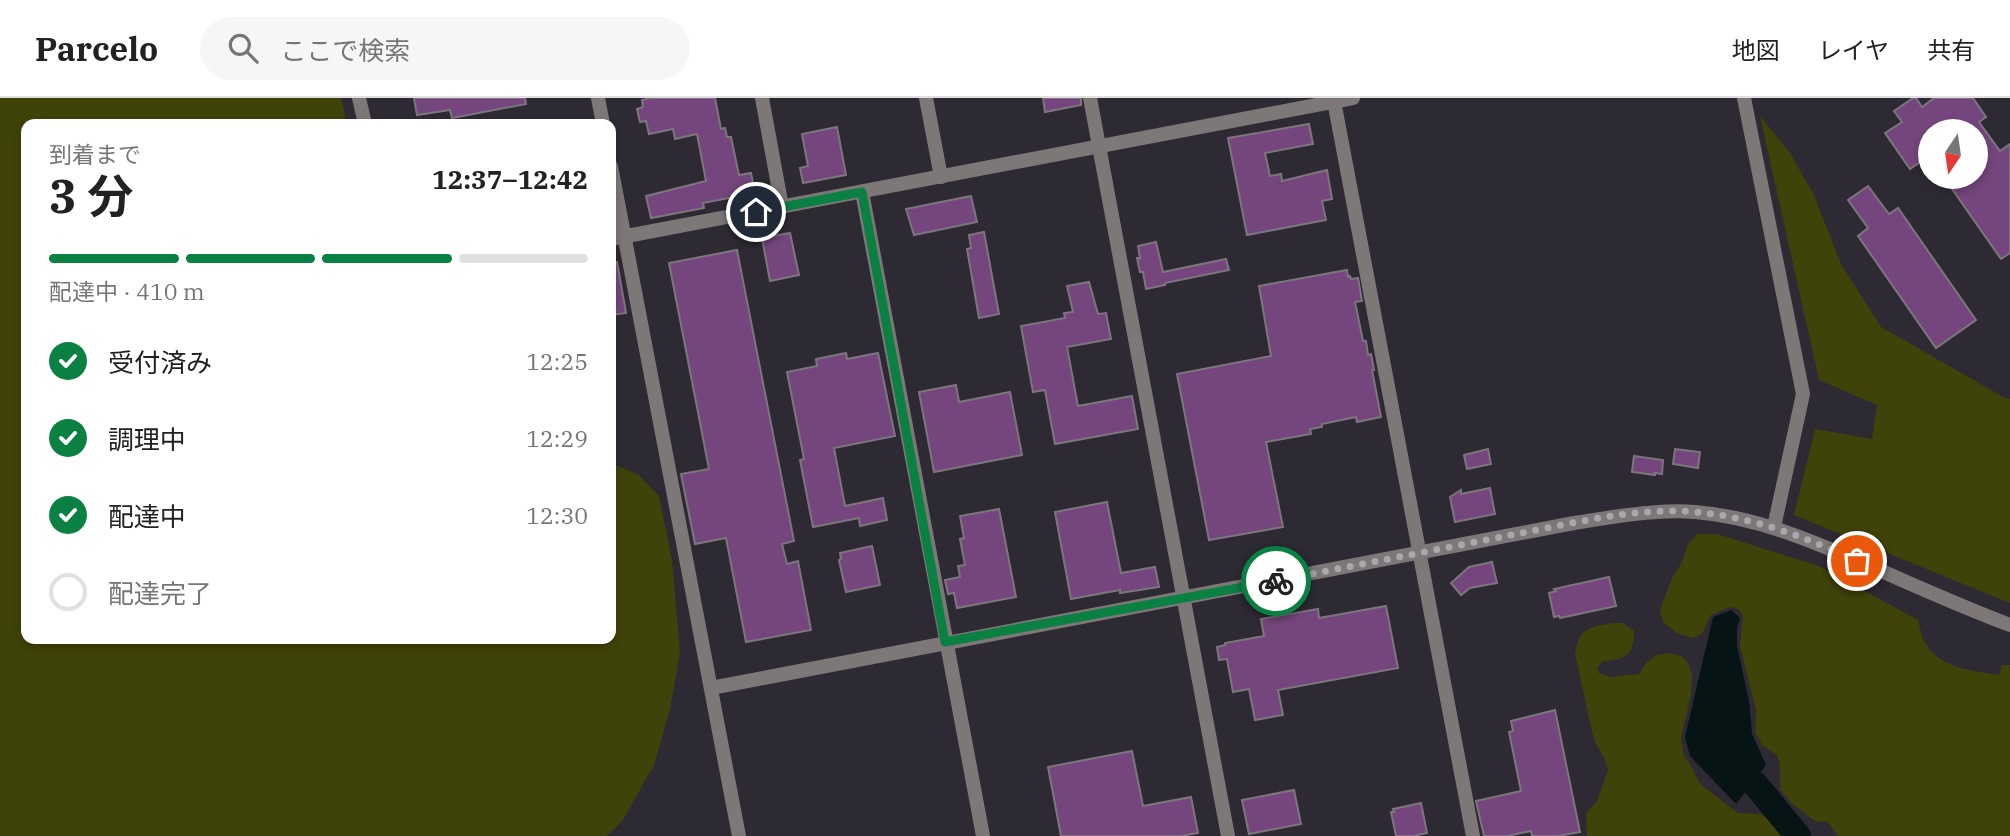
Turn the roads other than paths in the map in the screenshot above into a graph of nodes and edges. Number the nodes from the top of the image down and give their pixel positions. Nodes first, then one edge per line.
1 (359, 98) edge
2 (598, 98) edge
3 (762, 98) edge
4 (926, 98) edge
5 (1090, 98) edge
6 (1353, 98) edge
7 (1744, 98) edge
8 (1334, 102) junction
9 (364, 119) edge
10 (602, 119) edge
11 (1099, 146) junction
12 (941, 177) junction
13 (862, 192) junction
14 (782, 207) junction
15 (617, 238) edge
16 (1774, 527) junction
17 (1419, 553) junction
18 (1182, 598) junction
19 (2010, 625) edge
20 (945, 642) junction
21 (711, 688) junction
22 (740, 836) edge
23 (983, 836) edge
24 (1228, 836) edge
25 (1473, 836) edge

1 - 9 street
2 - 10 street
3 - 14 street
4 - 12 street
5 - 11 street
6 - 8 street
7 - 16 street
8 - 11 street
8 - 17 street
11 - 12 street
11 - 18 street
12 - 13 street
13 - 14 street
13 - 20 street
14 - 15 street
15 - 21 street
16 - 17 street
16 - 19 street
17 - 18 street
17 - 25 street
18 - 20 street
18 - 24 street
20 - 21 street
20 - 23 street
21 - 22 street

